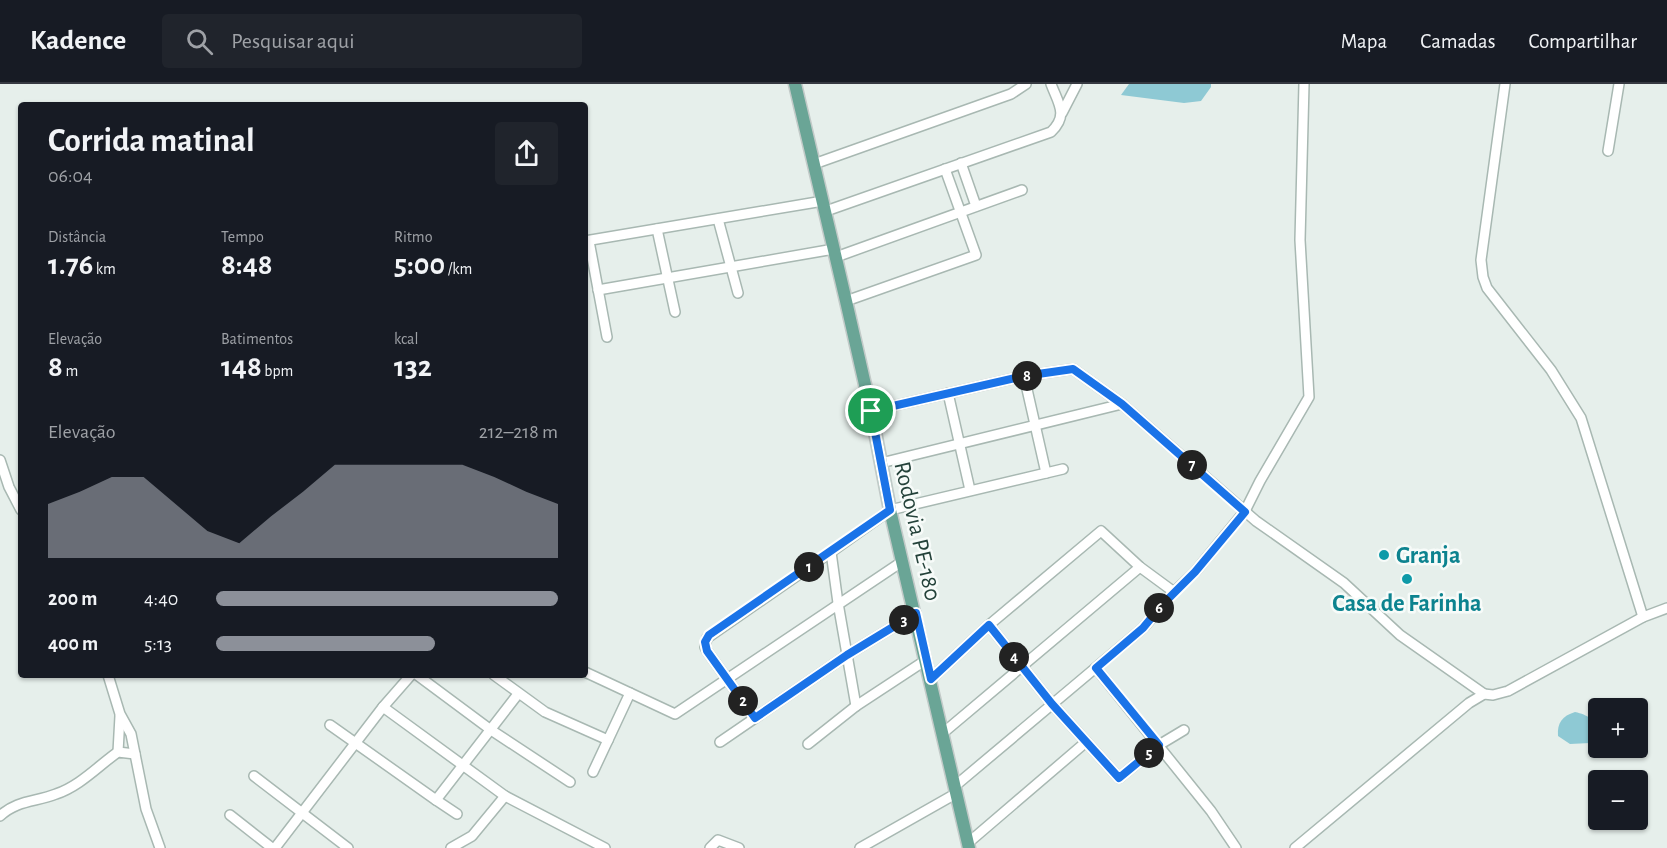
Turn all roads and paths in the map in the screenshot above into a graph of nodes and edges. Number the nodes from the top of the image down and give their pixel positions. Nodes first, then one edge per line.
1 (795, 84) edge
2 (1026, 84) edge
3 (1051, 84) edge
4 (1077, 84) edge
5 (1304, 84) edge
6 (1505, 84) edge
7 (1619, 84) edge
8 (1062, 113) junction
9 (1608, 151) dead end
10 (961, 163) junction
11 (814, 164) junction
12 (945, 169) junction
13 (1022, 190) dead end
14 (825, 206) junction
15 (976, 206) junction
16 (960, 212) junction
17 (718, 219) junction
18 (657, 229) junction
19 (588, 241) edge
20 (588, 245) edge
21 (835, 253) junction
22 (732, 267) junction
23 (668, 278) junction
24 (598, 290) junction
25 (738, 293) dead end
26 (846, 301) junction
27 (675, 312) dead end
28 (607, 337) dead end
29 (1024, 376) junction
30 (948, 393) junction
31 (1122, 404) junction
32 (871, 411) junction
33 (1035, 424) junction
34 (958, 443) junction
35 (0, 460) edge
36 (881, 463) junction
37 (1063, 469) dead end
38 (1046, 473) junction
39 (970, 490) junction
40 (18, 504) edge
41 (890, 510) junction
42 (1245, 512) junction
43 (831, 552) junction
44 (903, 561) junction
45 (1140, 567) junction
46 (1174, 592) junction
47 (838, 603) junction
48 (1667, 608) edge
49 (916, 613) junction
50 (1643, 616) junction
51 (989, 625) junction
52 (847, 655) junction
53 (926, 660) junction
54 (1023, 667) junction
55 (1096, 668) junction
56 (588, 673) edge
57 (109, 678) edge
58 (408, 678) edge
59 (421, 678) edge
60 (498, 678) edge
61 (727, 679) junction
62 (931, 679) junction
63 (630, 693) junction
64 (518, 694) junction
65 (1484, 694) junction
66 (1052, 704) junction
67 (856, 706) junction
68 (382, 707) junction
69 (120, 714) junction
70 (755, 718) junction
71 (330, 725) dead end
72 (491, 730) junction
73 (1184, 730) dead end
74 (944, 733) junction
75 (608, 740) junction
76 (355, 742) junction
77 (720, 742) dead end
78 (1086, 742) junction
79 (808, 744) dead end
80 (1159, 745) junction
81 (118, 752) junction
82 (135, 754) junction
83 (464, 765) junction
84 (593, 772) dead end
85 (254, 776) dead end
86 (570, 782) dead end
87 (956, 789) junction
88 (505, 796) junction
89 (436, 800) junction
90 (303, 813) junction
91 (457, 814) dead end
92 (230, 815) dead end
93 (0, 816) edge
94 (968, 846) edge
95 (160, 848) edge
96 (274, 848) edge
97 (348, 848) edge
98 (451, 848) edge
99 (605, 848) edge
100 (710, 848) edge
101 (739, 848) edge
102 (860, 848) edge
103 (1236, 848) edge
104 (1295, 848) edge

1 - 11 main road, Rodovia PE-180
2 - 11 street
3 - 8 street
4 - 8 street
5 - 42 street
6 - 50 street
7 - 9 street
8 - 10 street
10 - 12 street
10 - 15 street
11 - 14 main road, Rodovia PE-180
12 - 14 street
12 - 16 street
13 - 15 street
14 - 17 street
14 - 21 main road, Rodovia PE-180
15 - 16 street
16 - 21 street
16 - 26 street
17 - 18 street
17 - 22 street
18 - 19 street
18 - 23 street
20 - 24 street
21 - 22 street
21 - 26 main road, Rodovia PE-180
22 - 23 street
22 - 25 street
23 - 24 street
23 - 27 street
24 - 28 street
26 - 32 main road, Rodovia PE-180
29 - 30 street
29 - 31 street
29 - 33 street
30 - 32 street
30 - 34 street
31 - 33 street
31 - 42 street
32 - 36 main road, Rodovia PE-180
33 - 34 street
33 - 38 street
34 - 36 street
34 - 39 street
35 - 40 street
36 - 41 main road, Rodovia PE-180
37 - 38 street
38 - 39 street
39 - 41 street
41 - 43 street
41 - 44 main road, Rodovia PE-180
42 - 46 street
42 - 65 street
43 - 47 street
43 - 61 street
44 - 47 street
44 - 49 main road, Rodovia PE-180
45 - 46 street
45 - 51 street
45 - 54 street
46 - 55 street
47 - 52 street
47 - 61 street
48 - 50 street
49 - 52 street
49 - 53 main road, Rodovia PE-180
50 - 65 street
51 - 54 street
51 - 62 street
52 - 67 street
52 - 70 street
53 - 62 main road, Rodovia PE-180
53 - 67 street
54 - 66 street
54 - 74 street
55 - 66 street
55 - 80 street
56 - 63 street
57 - 69 street
58 - 68 street
59 - 72 street
60 - 64 street
61 - 63 street
61 - 70 street
62 - 74 main road, Rodovia PE-180
63 - 75 street
64 - 72 street
64 - 75 street
65 - 104 street
66 - 78 street
66 - 87 street
67 - 79 street
68 - 76 street
68 - 83 street
69 - 81 street
69 - 82 street
70 - 77 street
71 - 76 street
72 - 83 street
72 - 86 street
73 - 80 street
74 - 87 main road, Rodovia PE-180
75 - 84 street
76 - 89 street
76 - 90 street
78 - 80 street
78 - 94 street
80 - 103 street
81 - 82 street
81 - 93 street
82 - 95 street
83 - 88 street
83 - 89 street
85 - 90 street
87 - 94 main road, Rodovia PE-180
87 - 102 street
88 - 98 street
88 - 99 street
89 - 91 street
90 - 96 street
90 - 97 street
92 - 96 street
100 - 101 street

